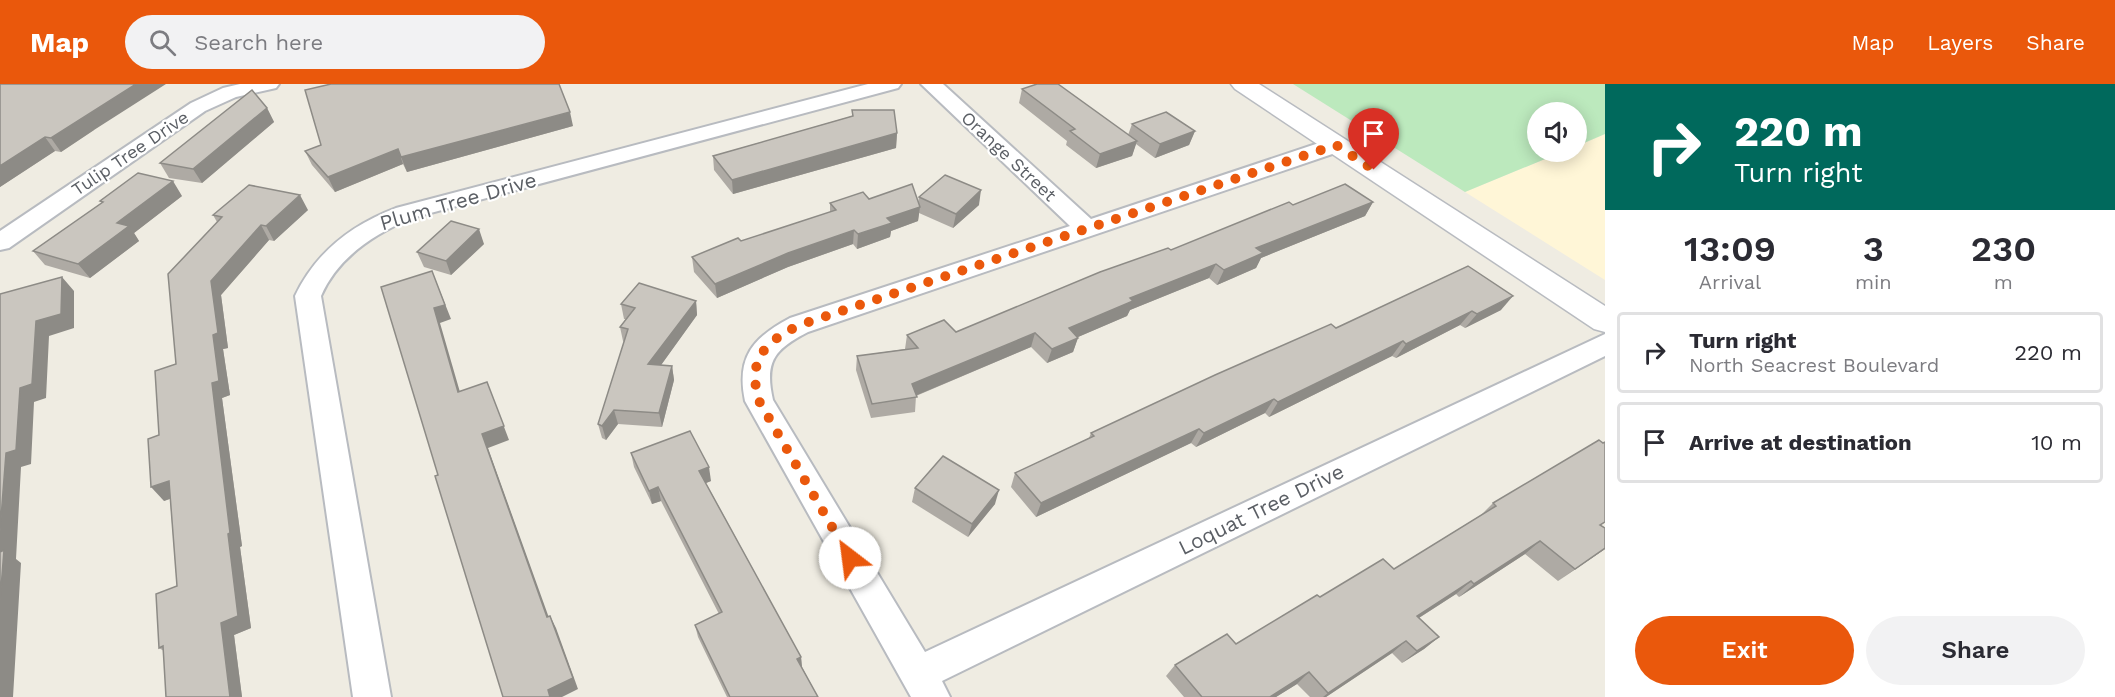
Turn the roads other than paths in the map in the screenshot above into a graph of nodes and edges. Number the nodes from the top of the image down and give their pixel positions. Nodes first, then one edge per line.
1 (269, 84) edge
2 (891, 84) edge
3 (931, 84) edge
4 (1243, 84) edge
5 (1336, 145) junction
6 (1087, 228) junction
7 (0, 242) edge
8 (1605, 321) edge
9 (1605, 344) edge
10 (924, 685) edge
11 (372, 697) edge

1 - 7 street, Tulip Tree Drive
2 - 11 street, Plum Tree Drive
3 - 6 street, Orange Street
4 - 5 street
5 - 6 street
5 - 8 street
6 - 10 street
9 - 10 street, Loquat Tree Drive

